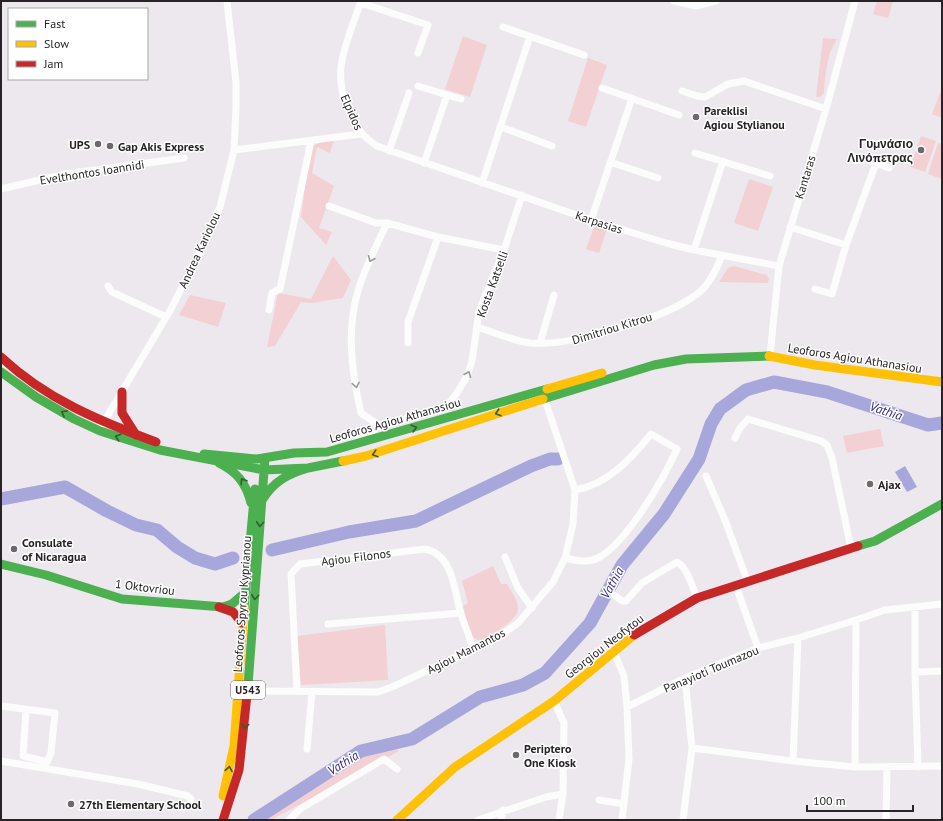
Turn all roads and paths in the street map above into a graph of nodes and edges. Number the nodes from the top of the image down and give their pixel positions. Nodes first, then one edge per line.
1 (227, 1) edge
2 (674, 1) edge
3 (716, 1) edge
4 (855, 1) edge
5 (361, 2) edge
6 (503, 27) dead end
7 (530, 36) junction
8 (418, 53) dead end
9 (584, 54) dead end
10 (418, 86) dead end
11 (602, 88) dead end
12 (682, 91) dead end
13 (409, 93) dead end
14 (446, 95) junction
15 (632, 98) junction
16 (461, 99) dead end
17 (826, 109) junction
18 (679, 115) dead end
19 (501, 127) junction
20 (361, 134) junction
21 (311, 141) junction
22 (552, 146) dead end
23 (234, 150) junction
24 (389, 151) junction
25 (695, 153) dead end
26 (859, 157) dead end
27 (184, 158) dead end
28 (723, 161) junction
29 (610, 162) junction
30 (424, 163) junction
31 (876, 163) junction
32 (889, 168) dead end
33 (770, 176) dead end
34 (658, 178) dead end
35 (482, 183) junction
36 (1, 189) edge
37 (522, 195) junction
38 (329, 206) dead end
39 (591, 220) junction
40 (386, 223) junction
41 (790, 227) junction
42 (438, 237) junction
43 (846, 245) junction
44 (504, 250) junction
45 (694, 250) junction
46 (722, 255) junction
47 (779, 266) junction
48 (108, 286) dead end
49 (815, 289) dead end
50 (554, 295) dead end
51 (269, 310) dead end
52 (166, 317) junction
53 (477, 327) junction
54 (408, 343) dead end
55 (540, 343) junction
56 (767, 355) junction
57 (1, 357) edge
58 (8, 364) junction
59 (1, 372) edge
60 (942, 382) edge
61 (122, 392) junction
62 (543, 394) junction
63 (380, 426) junction
64 (101, 427) junction
65 (136, 435) junction
66 (735, 438) dead end
67 (351, 446) junction
68 (261, 459) junction
69 (218, 463) junction
70 (308, 468) junction
71 (260, 470) junction
72 (706, 476) dead end
73 (575, 490) junction
74 (262, 501) junction
75 (942, 504) edge
76 (253, 511) junction
77 (851, 548) junction
78 (254, 549) junction
79 (505, 557) dead end
80 (566, 558) junction
81 (1, 564) edge
82 (748, 583) junction
83 (736, 586) junction
84 (246, 592) junction
85 (614, 595) dead end
86 (697, 598) junction
87 (942, 604) edge
88 (217, 606) junction
89 (915, 607) junction
90 (532, 608) junction
91 (461, 613) junction
92 (856, 620) junction
93 (242, 623) junction
94 (328, 624) dead end
95 (798, 638) junction
96 (758, 648) junction
97 (473, 650) junction
98 (614, 652) junction
99 (942, 671) edge
100 (915, 672) junction
101 (685, 678) junction
102 (248, 691) junction
103 (297, 691) junction
104 (312, 692) junction
105 (554, 700) junction
106 (1, 706) edge
107 (627, 707) junction
108 (26, 710) junction
109 (692, 748) junction
110 (307, 749) dead end
111 (1, 761) edge
112 (793, 762) junction
113 (942, 766) edge
114 (855, 767) junction
115 (918, 767) junction
116 (887, 768) junction
117 (398, 769) dead end
118 (563, 794) junction
119 (191, 799) dead end
120 (599, 800) dead end
121 (624, 804) junction
122 (503, 810) junction
123 (216, 820) edge
124 (224, 820) edge
125 (290, 820) edge
126 (397, 820) edge
127 (478, 820) edge
128 (501, 820) edge
129 (559, 820) edge
130 (622, 820) edge
131 (683, 820) edge
132 (886, 820) edge

1 - 23 street, Andrea Kariolou
2 - 3 street
4 - 17 street, Kantaras
5 - 8 street
5 - 20 street, Elpidos
6 - 7 street
7 - 9 street
7 - 19 street
10 - 14 street
11 - 15 street
12 - 17 street
13 - 24 street
14 - 16 street
14 - 30 street
15 - 18 street
15 - 29 street
17 - 41 street, Kantaras
19 - 22 street
19 - 35 street
20 - 21 street
20 - 24 street, Elpidos
21 - 23 street
21 - 51 street
23 - 52 street, Andrea Kariolou
24 - 30 street, Elpidos
25 - 28 street
26 - 31 street
27 - 36 street, Evelthontos Ioannidi
28 - 33 street
28 - 45 street
29 - 34 street
29 - 39 street
30 - 35 street, Karpasias
31 - 32 street
31 - 43 street
35 - 37 street, Karpasias
37 - 39 street, Karpasias
37 - 44 street, Kosta Katselli
38 - 40 street
39 - 45 street, Karpasias
40 - 42 street
40 -> 63 street
41 - 43 street
41 - 47 street, Kantaras
42 - 44 street
42 - 54 street
43 - 49 street
44 - 53 street, Kosta Katselli
45 - 46 street, Karpasias
46 - 47 street, Karpasias
46 - 55 street, Dimitriou Kitrou
47 - 56 street, Kantaras
48 - 52 street
50 - 55 street
52 - 61 street, Andrea Kariolou
53 - 55 street, Dimitriou Kitrou
63 -> 53 street, Kosta Katselli
56 - 60 main road, Leoforos Agiou Athanasiou
56 - 62 main road, Leoforos Agiou Athanasiou
57 - 58 main road, Leoforos Agiou Athanasiou
58 - 59 street
58 - 64 main road, Leoforos Agiou Athanasiou
64 -> 59 main road, Leoforos Agiou Athanasiou
61 - 64 street, Andrea Kariolou
61 - 65 main road
67 -> 62 main road, Leoforos Agiou Athanasiou
62 -> 70 main road, Leoforos Agiou Athanasiou
62 - 73 street, Agiou Mamantos
63 - 67 street, Kosta Katselli
64 - 65 main road, Leoforos Agiou Athanasiou
69 -> 64 main road, Leoforos Agiou Athanasiou
65 - 68 main road, Leoforos Agiou Athanasiou
66 - 77 street
67 - 68 main road, Leoforos Agiou Athanasiou
68 - 71 main road, Leoforos Spyrou Kyprianou / U543
69 - 71 main road, Leoforos Agiou Athanasiou
76 -> 69 main road
70 - 71 main road, Leoforos Agiou Athanasiou
70 - 74 main road
71 - 74 main road, Leoforos Spyrou Kyprianou / U543
71 - 76 main road, Leoforos Spyrou Kyprianou / U543
72 - 82 street
73 - 80 street, Agiou Mamantos
73 - 80 street
74 -> 78 main road, Leoforos Spyrou Kyprianou / U543
75 - 77 main road, Georgiou Neofytou
76 - 78 main road, Leoforos Spyrou Kyprianou / U543
77 - 82 main road, Georgiou Neofytou
78 - 84 main road, Leoforos Spyrou Kyprianou / U543
78 -> 102 main road, Leoforos Spyrou Kyprianou / U543
79 - 90 street
80 - 90 street, Agiou Mamantos
81 - 88 main road, 1 Oktovriou
82 - 83 main road, Georgiou Neofytou
83 - 86 main road, Georgiou Neofytou
83 - 96 street
84 - 88 main road, 1 Oktovriou
84 - 93 main road, Leoforos Spyrou Kyprianou / U543
85 - 86 street
86 - 98 main road, Georgiou Neofytou
87 - 89 street, Panayioti Toumazou
88 - 93 main road, 1 Oktovriou
89 - 92 street, Panayioti Toumazou
89 - 100 street
90 - 97 street, Agiou Mamantos
91 - 94 street
91 - 97 street, Agiou Filonos
91 - 103 street, Agiou Filonos
92 - 95 street, Panayioti Toumazou
92 - 114 street
123 -> 93 main road, Leoforos Spyrou Kyprianou / U543
95 - 96 street, Panayioti Toumazou
95 - 112 street
96 - 101 street, Panayioti Toumazou
97 - 104 street, Agiou Mamantos
98 - 105 main road, Georgiou Neofytou
98 - 107 street
99 - 100 street
100 - 115 street
101 - 107 street, Panayioti Toumazou
101 - 109 street
102 - 103 street
102 -> 124 main road, Leoforos Spyrou Kyprianou / U543
103 - 104 street
104 - 110 street
105 - 118 street
105 - 126 main road, Georgiou Neofytou
106 - 108 street
107 - 121 street
108 - 108 street
109 - 112 street
109 - 131 street
111 - 119 street
112 - 114 street
113 - 115 street
114 - 116 street
115 - 116 street
116 - 132 street
117 - 125 street
118 - 122 street
118 - 129 street
120 - 121 street
121 - 130 street
122 - 127 street
122 - 128 street

